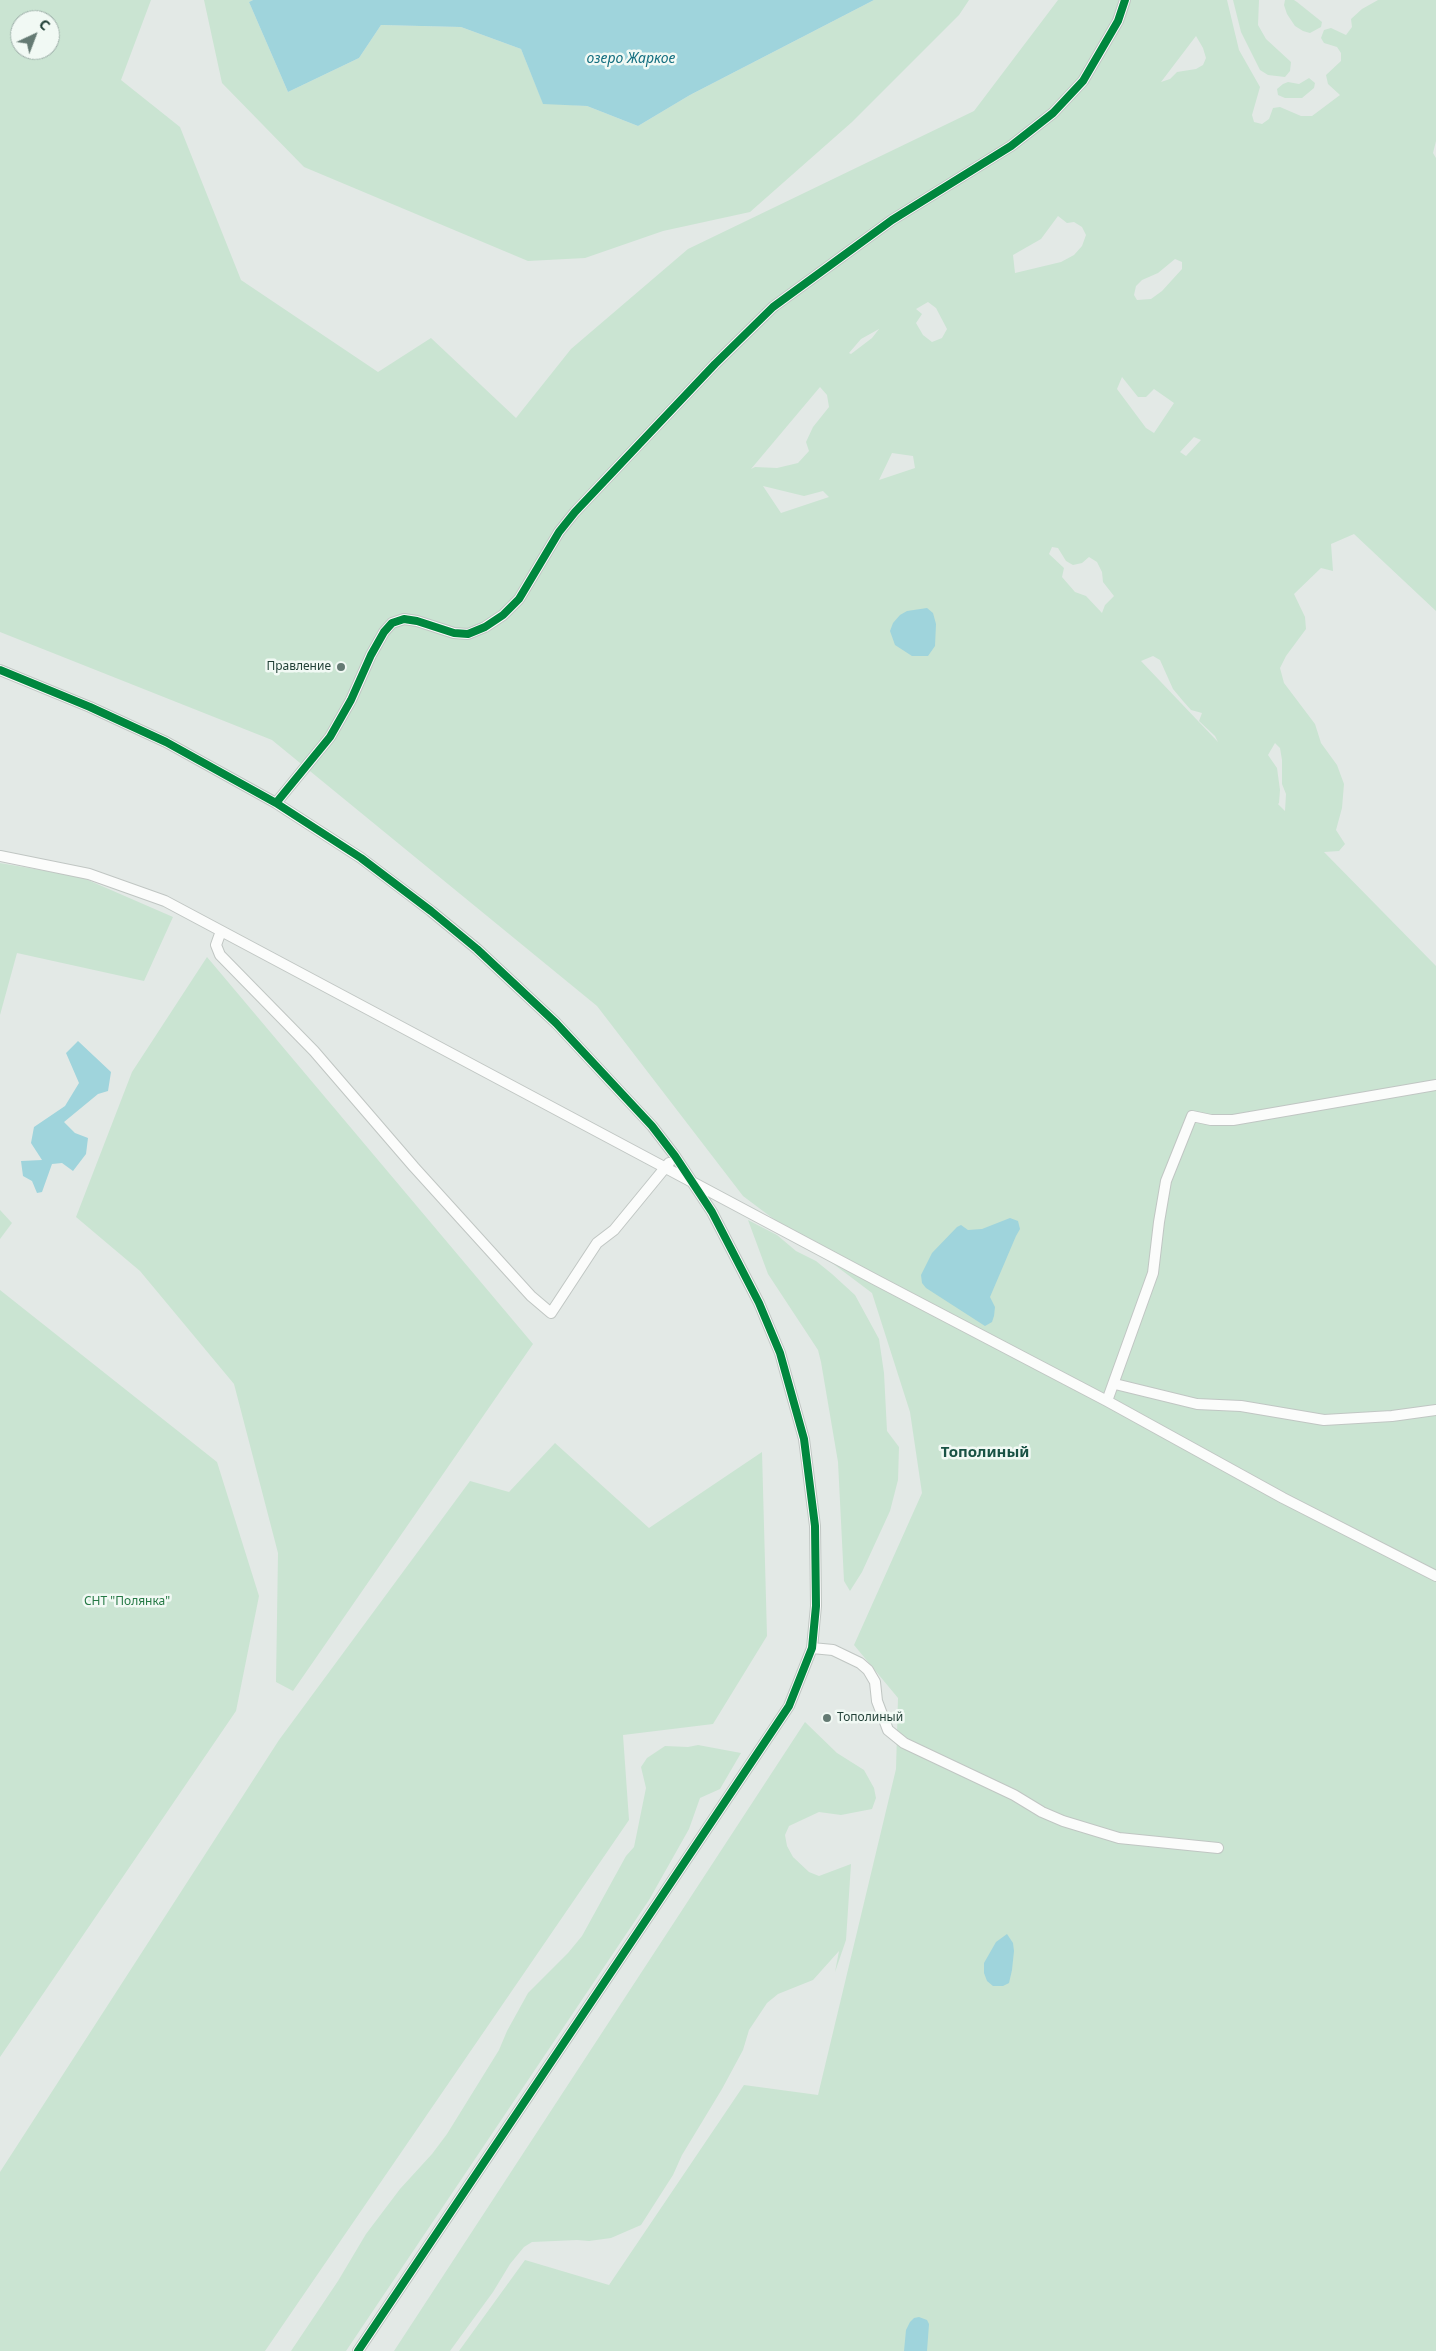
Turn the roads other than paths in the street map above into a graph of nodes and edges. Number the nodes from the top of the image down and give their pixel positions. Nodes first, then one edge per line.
1 (1125, 0) edge
2 (0, 670) edge
3 (276, 803) junction
4 (0, 856) edge
5 (221, 931) junction
6 (1436, 1085) edge
7 (676, 1156) junction
8 (666, 1167) junction
9 (695, 1183) junction
10 (1115, 1384) junction
11 (1107, 1401) junction
12 (1436, 1410) edge
13 (1436, 1576) edge
14 (812, 1648) junction
15 (1218, 1848) dead end
16 (358, 2351) edge

1 - 3 street
2 - 3 street
3 - 7 street
4 - 5 street
5 - 8 street
5 - 8 street
6 - 10 street
7 - 8 street
7 - 9 street
8 - 9 street
9 - 11 street
9 - 14 street
10 - 11 street
10 - 12 street
11 - 13 street
14 - 15 street
14 - 16 street

